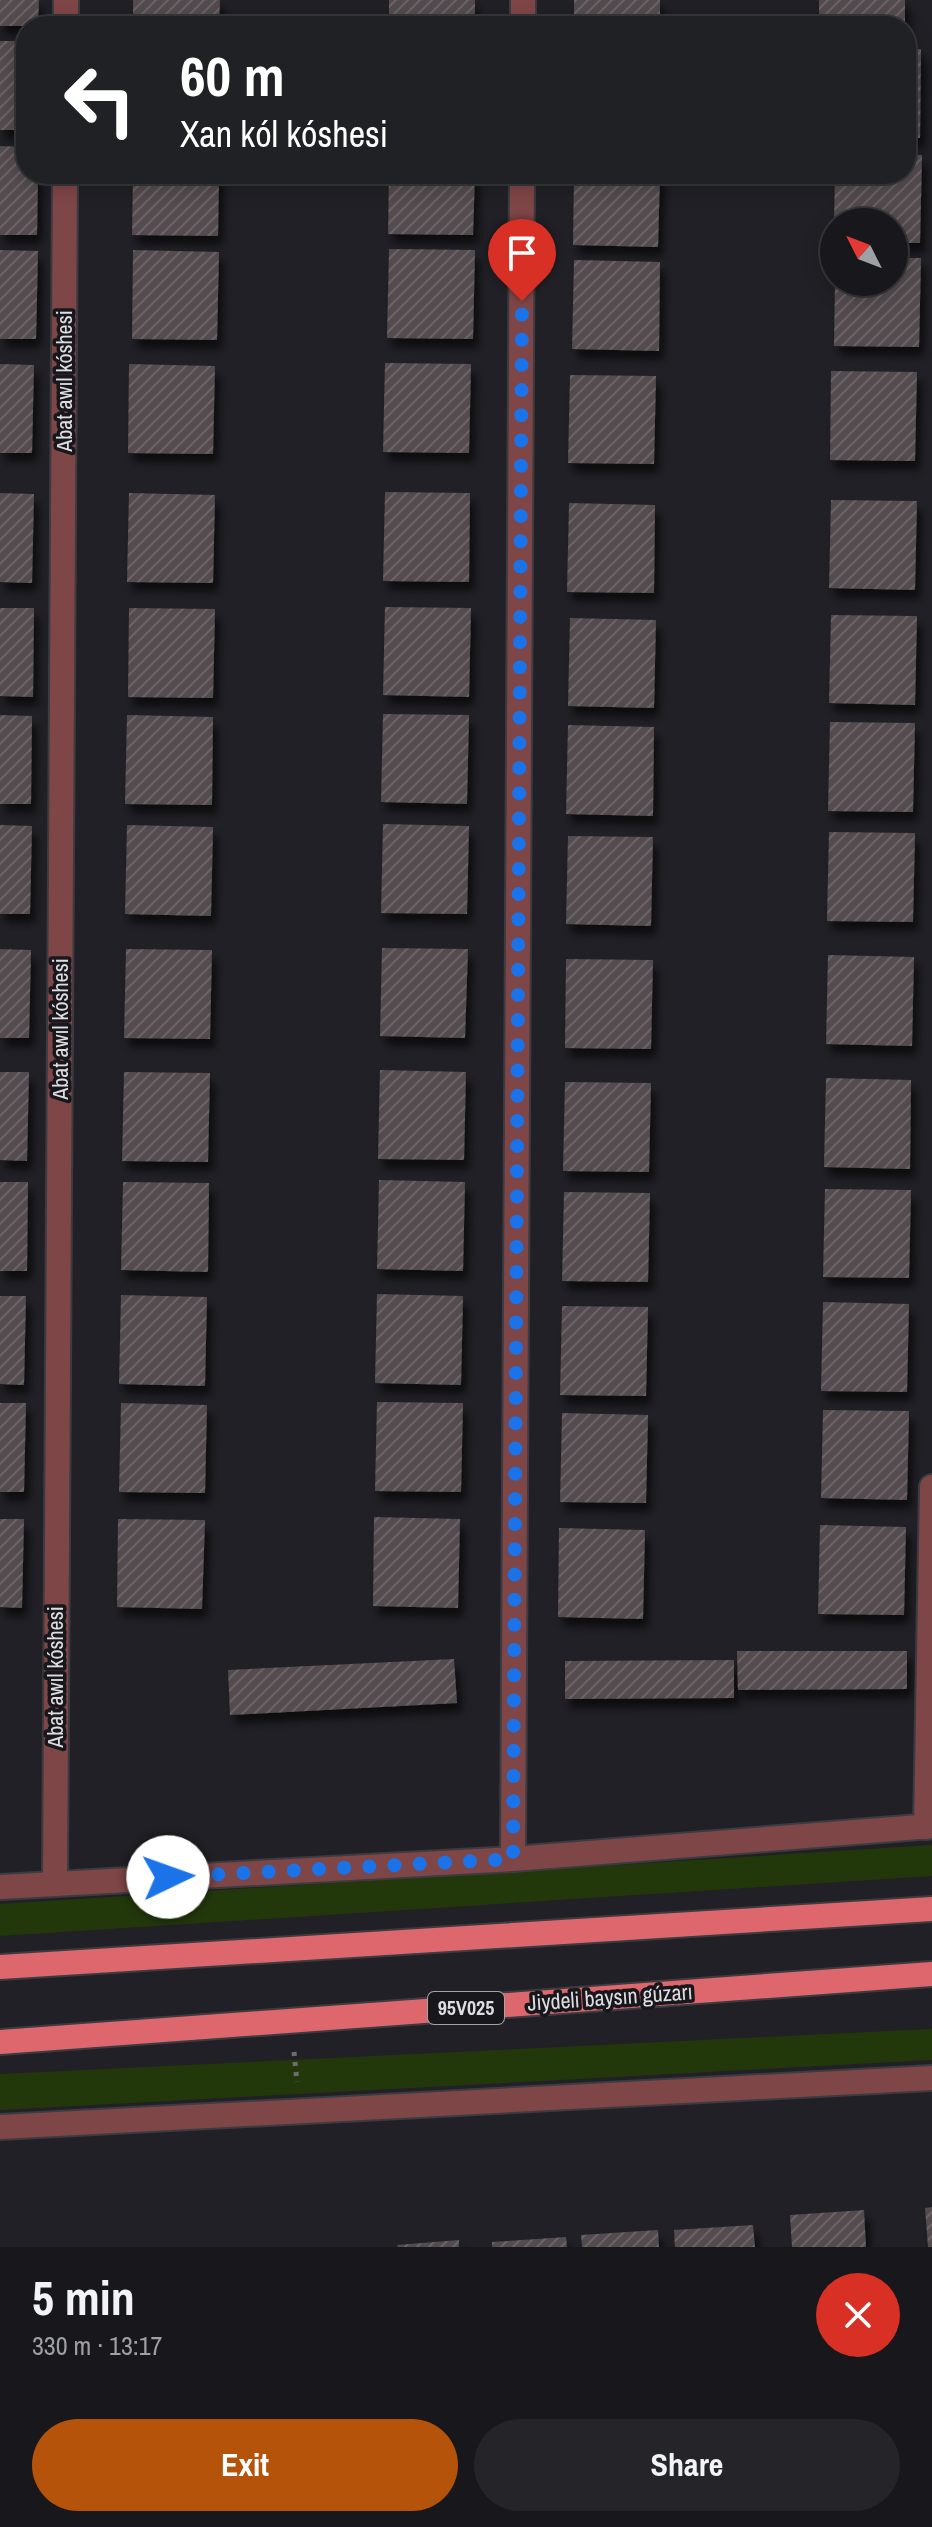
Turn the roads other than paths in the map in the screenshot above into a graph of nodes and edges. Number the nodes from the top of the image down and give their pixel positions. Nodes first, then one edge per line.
1 (65, 184) edge
2 (522, 184) edge
3 (932, 1487) edge
4 (929, 1826) edge
5 (513, 1859) junction
6 (55, 1884) junction
7 (0, 1887) edge
8 (932, 1909) edge
9 (0, 1967) edge
10 (932, 1974) edge
11 (0, 2042) edge
12 (932, 2078) edge
13 (0, 2127) edge

1 - 6 street, Abat awıl kóshesi
2 - 5 street
3 - 4 street
4 - 5 street
5 - 6 street
6 - 7 street
8 - 9 main road
10 - 11 main road, Jiydeli baysın gúzarı / 95V025
12 - 13 street

